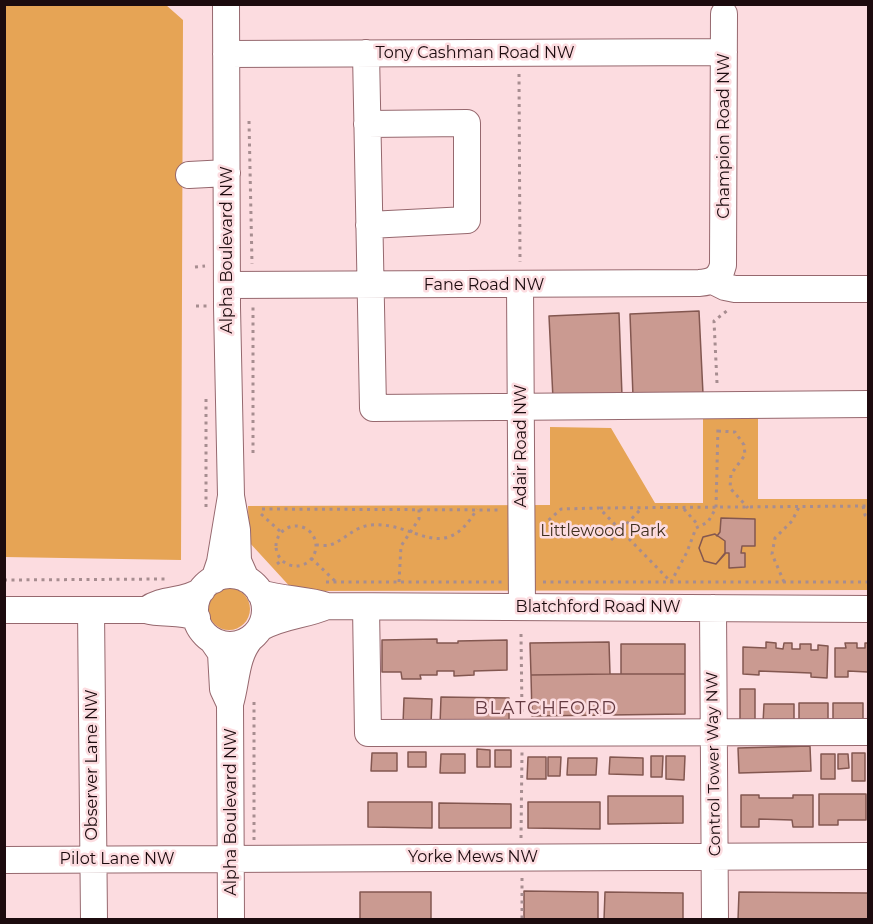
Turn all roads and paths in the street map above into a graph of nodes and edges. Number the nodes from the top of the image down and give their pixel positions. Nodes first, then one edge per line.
1 (225, 4) edge
2 (724, 14) dead end
3 (724, 52) junction
4 (366, 53) junction
5 (226, 54) junction
6 (519, 66) dead end
7 (249, 110) dead end
8 (367, 124) junction
9 (227, 173) junction
10 (189, 175) dead end
11 (369, 225) junction
12 (206, 255) dead end
13 (206, 266) dead end
14 (520, 276) junction
15 (713, 281) junction
16 (371, 285) junction
17 (228, 289) junction
18 (740, 289) junction
19 (868, 289) edge
20 (205, 306) dead end
21 (206, 399) dead end
22 (868, 404) edge
23 (717, 406) junction
24 (521, 408) junction
25 (718, 431) junction
26 (253, 463) dead end
27 (231, 496) junction
28 (862, 506) junction
29 (868, 506) edge
30 (799, 507) junction
31 (599, 508) junction
32 (716, 508) junction
33 (748, 508) junction
34 (262, 509) dead end
35 (419, 509) junction
36 (477, 509) junction
37 (641, 509) junction
38 (684, 509) junction
39 (503, 510) dead end
40 (261, 514) dead end
41 (207, 515) dead end
42 (868, 518) edge
43 (543, 525) dead end
44 (699, 526) junction
45 (621, 530) junction
46 (281, 532) junction
47 (411, 532) junction
48 (611, 540) dead end
49 (316, 545) junction
50 (311, 558) junction
51 (282, 560) junction
52 (277, 564) dead end
53 (165, 579) dead end
54 (4, 580) edge
55 (336, 582) junction
56 (399, 582) junction
57 (504, 582) dead end
58 (543, 582) dead end
59 (671, 582) junction
60 (784, 582) junction
61 (868, 582) edge
62 (208, 585) junction
63 (253, 586) junction
64 (327, 594) junction
65 (366, 607) junction
66 (522, 607) junction
67 (713, 608) junction
68 (868, 609) edge
69 (4, 610) edge
70 (91, 610) junction
71 (146, 610) junction
72 (197, 618) junction
73 (256, 633) junction
74 (521, 634) dead end
75 (212, 640) junction
76 (254, 693) dead end
77 (230, 704) junction
78 (522, 722) dead end
79 (868, 732) edge
80 (714, 733) junction
81 (522, 749) dead end
82 (715, 856) junction
83 (868, 856) edge
84 (521, 857) junction
85 (242, 858) junction
86 (93, 859) junction
87 (4, 860) edge
88 (94, 920) edge
89 (231, 920) edge
90 (522, 920) edge
91 (715, 920) edge

1 - 5 street, Alpha Boulevard NW
2 - 3 street, Champion Road NW
3 - 4 street, Tony Cashman Road NW
3 - 15 street, Champion Road NW
4 - 5 street, Tony Cashman Road NW
4 - 8 street
5 - 9 street, Alpha Boulevard NW
6 - 14 path
7 - 17 path
8 - 11 street
8 - 11 street
9 - 10 street
9 - 17 street, Alpha Boulevard NW
11 - 16 street
12 - 13 path
14 - 15 street, Fane Road NW
14 - 16 street, Fane Road NW
14 - 24 street, Adair Road NW
15 - 18 street
16 - 17 street, Fane Road NW
16 - 24 street
17 - 20 path
17 - 26 path
17 - 27 street, Alpha Boulevard NW
18 - 19 street
18 - 23 path
21 - 41 path
22 - 23 street
23 - 24 street
23 - 25 path
24 - 66 street, Adair Road NW
25 - 32 path
25 - 33 path
27 - 62 street, Alpha Boulevard NW
27 - 63 street, Alpha Boulevard NW
28 - 29 path
28 - 30 path
28 - 42 path
30 - 33 path
30 - 60 path
31 - 37 path
31 - 43 path
31 - 45 path
32 - 33 path
32 - 38 path
32 - 44 path
34 - 35 path
35 - 36 path
35 - 47 path
36 - 39 path
36 - 47 path
37 - 38 path
37 - 45 path
38 - 44 path
40 - 46 path
44 - 59 path
45 - 48 path
45 - 59 path
46 - 49 path
46 - 51 path
47 - 49 path
47 - 56 path
49 - 50 path
50 - 51 path
50 - 55 path
51 - 52 path
53 - 54 path
55 - 56 path
55 - 64 path
56 - 57 path
58 - 59 path
59 - 60 path
60 - 61 path
62 - 63 street
62 - 71 street
62 - 72 street
63 - 64 street, Blatchford Road NW
63 - 73 street
64 - 65 street, Blatchford Road NW
64 - 73 street, Blatchford Road NW
65 - 66 street, Blatchford Road NW
65 - 80 street
66 - 67 street, Blatchford Road NW
67 - 68 street, Blatchford Road NW
67 - 80 street, Control Tower Way NW
69 - 70 street
70 - 71 street
70 - 86 street, Observer Lane NW
71 - 72 street
72 - 75 street
73 - 75 street
73 - 77 street, Alpha Boulevard NW
74 - 78 path
75 - 77 street, Alpha Boulevard NW
76 - 85 path
77 - 85 street, Alpha Boulevard NW
79 - 80 street
80 - 82 street, Control Tower Way NW
81 - 84 path
82 - 83 street, Yorke Mews NW
82 - 84 street, Yorke Mews NW
82 - 91 street, Control Tower Way NW
84 - 85 street, Yorke Mews NW
84 - 90 path
85 - 86 street, Pilot Lane NW
85 - 89 street, Alpha Boulevard NW
86 - 87 street, Pilot Lane NW
86 - 88 street, Observer Lane NW

